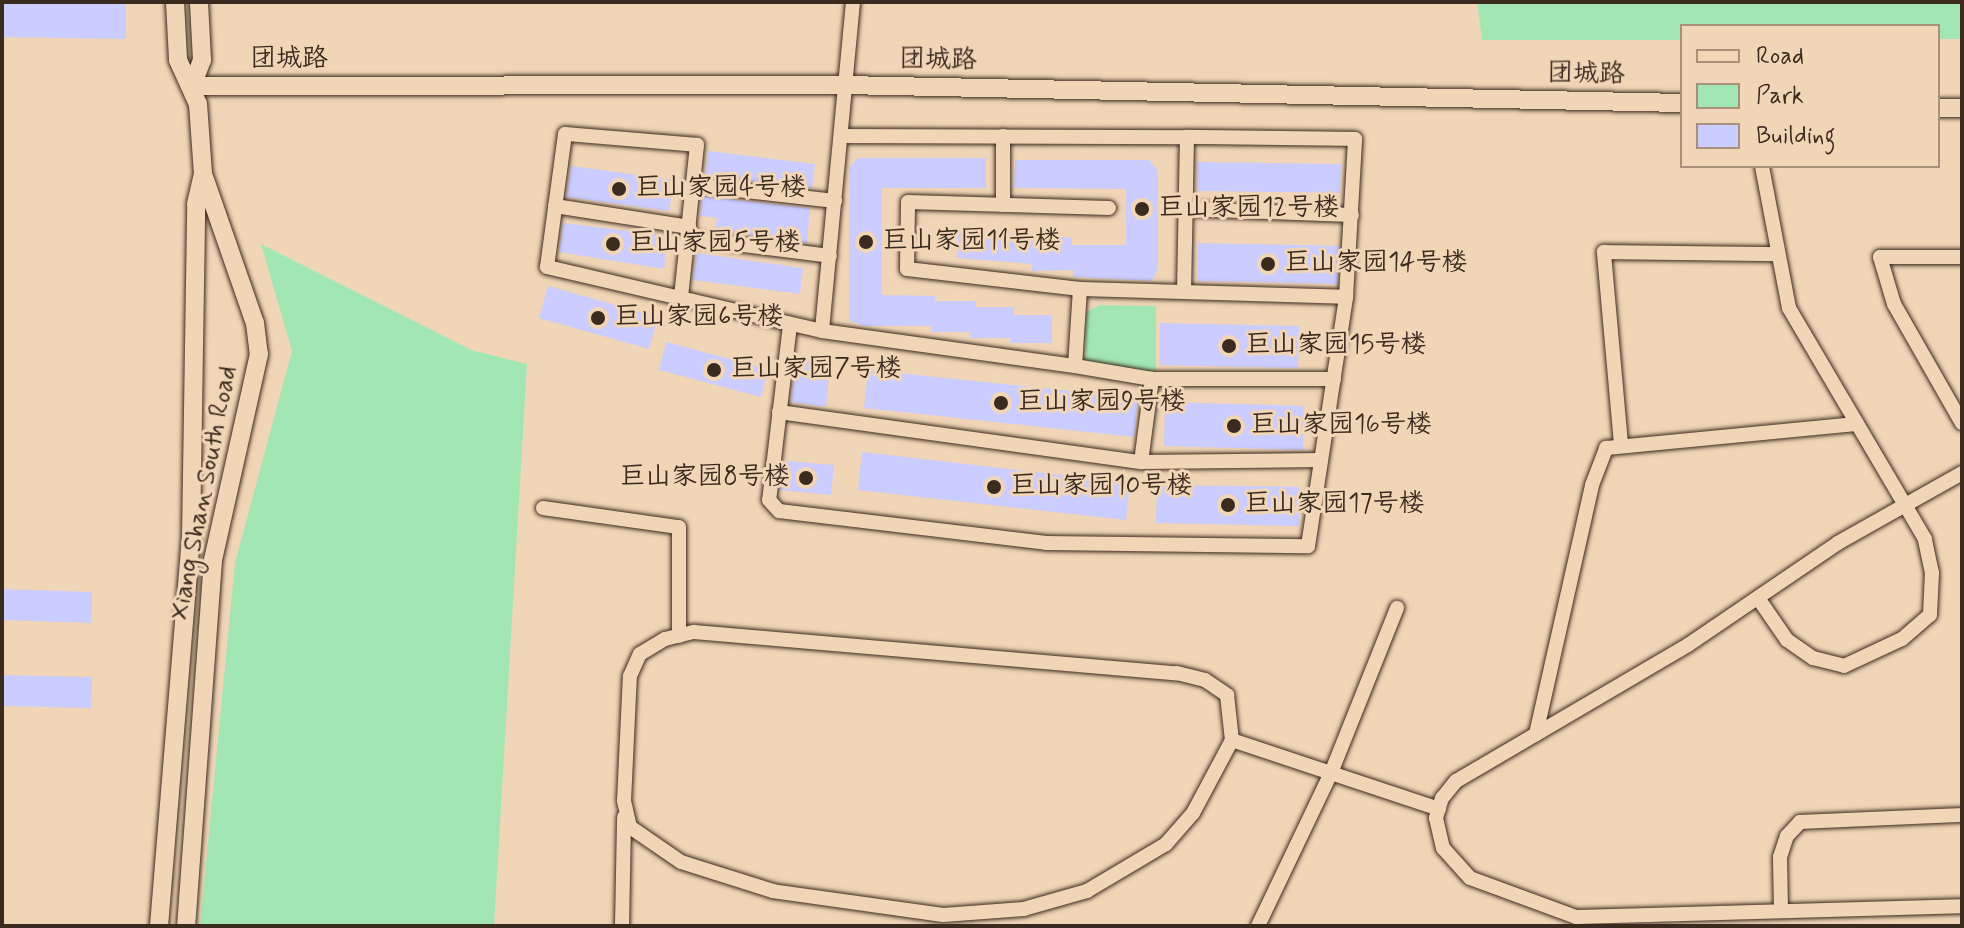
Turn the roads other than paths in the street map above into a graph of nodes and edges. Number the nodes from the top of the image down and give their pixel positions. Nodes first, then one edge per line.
1 (175, 2) edge
2 (199, 2) edge
3 (853, 2) edge
4 (844, 85) junction
5 (192, 86) junction
6 (1680, 103) edge
7 (1940, 108) edge
8 (1962, 108) edge
9 (842, 136) junction
10 (1003, 136) junction
11 (1187, 137) junction
12 (1762, 168) edge
13 (203, 174) junction
14 (693, 185) junction
15 (835, 201) junction
16 (1003, 205) junction
17 (555, 206) junction
18 (1109, 208) dead end
19 (1186, 209) junction
20 (1352, 215) junction
21 (688, 232) junction
22 (1776, 254) junction
23 (830, 256) junction
24 (1962, 257) edge
25 (1080, 289) junction
26 (1184, 292) junction
27 (681, 297) junction
28 (1346, 297) junction
29 (790, 325) junction
30 (822, 331) junction
31 (1075, 366) junction
32 (1152, 379) junction
33 (1334, 379) junction
34 (779, 412) junction
35 (1962, 423) edge
36 (1857, 424) junction
37 (1621, 444) junction
38 (1321, 460) junction
39 (1141, 462) junction
40 (1962, 473) edge
41 (1905, 504) junction
42 (543, 508) dead end
43 (1758, 598) junction
44 (1397, 608) dead end
45 (679, 636) junction
46 (1536, 734) junction
47 (1232, 740) junction
48 (1331, 773) junction
49 (624, 801) junction
50 (1439, 809) junction
51 (1962, 815) edge
52 (1962, 906) edge
53 (1781, 910) junction
54 (159, 926) edge
55 (186, 926) edge
56 (622, 926) edge
57 (1258, 926) edge

1 - 5 street, Xiang Shan South Road
2 - 5 street, Xiang Shan South Road
3 - 4 street
4 - 5 street, 团城路
4 - 6 street, 团城路
4 - 9 street
5 - 13 street, Xiang Shan South Road
7 - 8 street
9 - 10 street
9 - 15 street
10 - 11 street
10 - 16 street
11 - 19 street
11 - 20 street
12 - 22 street
13 - 54 street, Xiang Shan South Road
13 - 55 street, Xiang Shan South Road
14 - 15 street
14 - 17 street
14 - 21 street
15 - 23 street
16 - 18 street
16 - 25 street
17 - 21 street
17 - 27 street
19 - 20 street
19 - 26 street
20 - 28 street
21 - 23 street
21 - 27 street
22 - 36 street
22 - 37 street
23 - 30 street
24 - 35 street
25 - 26 street
25 - 31 street
26 - 28 street
27 - 29 street
28 - 33 street
29 - 30 street
29 - 34 street
30 - 31 street
31 - 32 street
32 - 33 street
32 - 39 street
33 - 38 street
34 - 38 street
34 - 39 street
36 - 37 street
36 - 41 street
37 - 46 street
38 - 39 street
40 - 41 street
41 - 43 street
41 - 43 street
42 - 45 street
43 - 46 street
44 - 48 street
45 - 47 street
45 - 49 street
46 - 50 street
47 - 48 street
47 - 49 street
48 - 50 street
48 - 57 street
49 - 56 street
50 - 53 street
51 - 53 street
52 - 53 street

